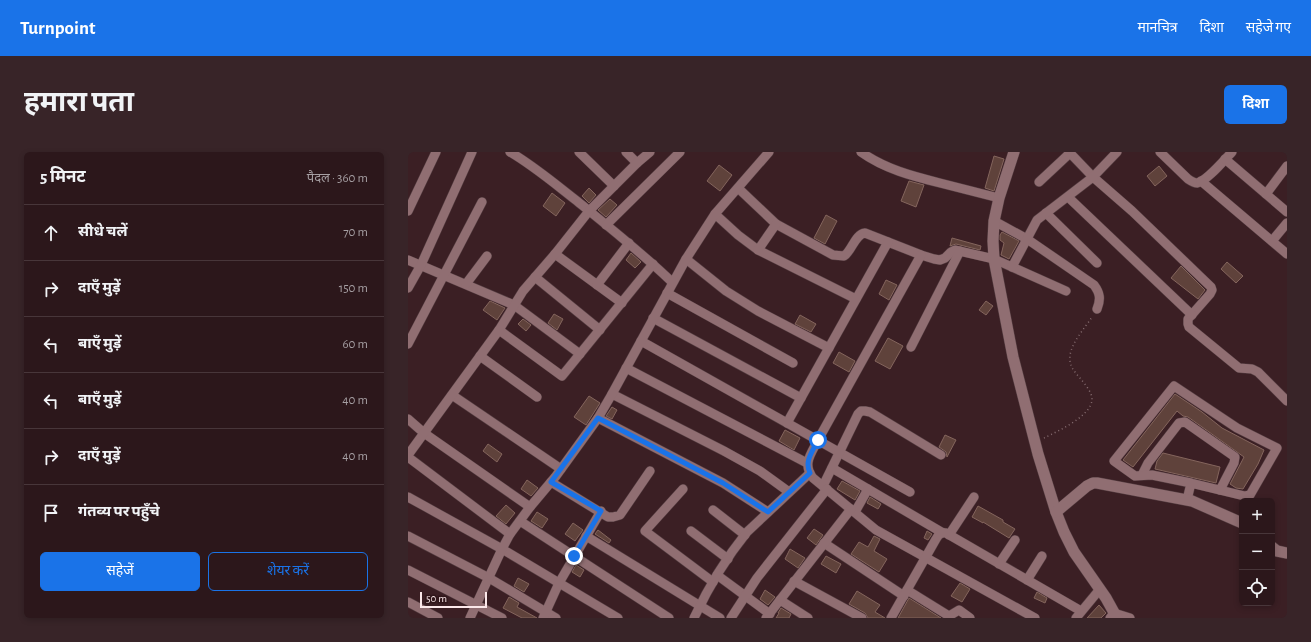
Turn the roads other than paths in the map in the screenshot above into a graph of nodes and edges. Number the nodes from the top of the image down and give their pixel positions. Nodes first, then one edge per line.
1 (436, 152) edge
2 (472, 152) edge
3 (510, 152) edge
4 (579, 152) edge
5 (626, 152) edge
6 (650, 152) edge
7 (680, 152) edge
8 (768, 152) edge
9 (861, 152) edge
10 (1014, 152) edge
11 (1117, 152) edge
12 (1160, 152) edge
13 (1070, 153) edge
14 (1229, 154) edge
15 (637, 162) junction
16 (1287, 166) edge
17 (1093, 177) junction
18 (1201, 181) junction
19 (1040, 182) dead end
20 (614, 186) junction
21 (738, 188) junction
22 (1266, 194) junction
23 (1068, 197) junction
24 (999, 198) junction
25 (482, 202) dead end
26 (408, 211) edge
27 (589, 211) junction
28 (1287, 212) edge
29 (1046, 213) junction
30 (716, 214) junction
31 (994, 221) junction
32 (1287, 223) edge
33 (776, 224) junction
34 (606, 225) junction
35 (1027, 239) junction
36 (1272, 241) junction
37 (888, 242) junction
38 (629, 243) junction
39 (758, 250) junction
40 (960, 251) junction
41 (555, 254) junction
42 (1287, 254) edge
43 (921, 255) junction
44 (487, 256) dead end
45 (686, 259) junction
46 (994, 259) junction
47 (408, 260) edge
48 (1096, 263) dead end
49 (653, 264) junction
50 (421, 265) junction
51 (1012, 267) junction
52 (444, 275) junction
53 (535, 277) junction
54 (672, 282) junction
55 (466, 284) junction
56 (597, 284) junction
57 (408, 288) edge
58 (1066, 291) dead end
59 (667, 293) junction
60 (856, 299) junction
61 (622, 303) junction
62 (514, 305) junction
63 (1098, 309) road end
64 (1192, 315) junction
65 (653, 318) junction
66 (499, 330) junction
67 (600, 330) junction
68 (641, 340) junction
69 (408, 344) edge
70 (911, 347) dead end
71 (829, 348) junction
72 (580, 354) junction
73 (480, 356) junction
74 (793, 363) dead end
75 (626, 368) junction
76 (612, 394) junction
77 (452, 395) junction
78 (537, 397) dead end
79 (801, 398) junction
80 (1287, 401) edge
81 (598, 418) junction
82 (408, 419) edge
83 (787, 422) junction
84 (424, 432) junction
85 (818, 440) junction
86 (839, 452) junction
87 (941, 455) dead end
88 (408, 456) edge
89 (807, 463) junction
90 (832, 468) junction
91 (561, 469) junction
92 (650, 471) dead end
93 (810, 473) junction
94 (1142, 475) junction
95 (551, 482) junction
96 (1191, 483) junction
97 (825, 487) junction
98 (683, 488) dead end
99 (868, 489) junction
100 (1220, 490) junction
101 (789, 492) junction
102 (910, 492) dead end
103 (408, 497) edge
104 (974, 497) dead end
105 (1187, 500) junction
106 (530, 507) junction
107 (714, 510) dead end
108 (601, 511) junction
109 (853, 511) junction
110 (768, 512) junction
111 (1056, 512) junction
112 (520, 521) junction
113 (1239, 522) edge
114 (691, 531) dead end
115 (510, 534) junction
116 (946, 534) junction
117 (745, 535) junction
118 (408, 536) edge
119 (586, 536) junction
120 (1015, 540) dead end
121 (824, 543) junction
122 (502, 549) junction
123 (1275, 550) edge
124 (1287, 553) edge
125 (574, 556) junction
126 (1042, 556) dead end
127 (926, 558) junction
128 (728, 559) junction
129 (999, 564) junction
130 (408, 570) edge
131 (489, 578) junction
132 (715, 578) junction
133 (1027, 580) junction
134 (794, 581) junction
135 (558, 583) junction
136 (1100, 589) junction
137 (906, 593) junction
138 (745, 596) junction
139 (780, 600) junction
140 (408, 602) edge
141 (477, 605) junction
142 (700, 606) junction
143 (545, 615) edge
144 (1078, 615) edge
145 (768, 616) edge
146 (1114, 616) edge
147 (438, 618) edge
148 (470, 618) edge
149 (502, 618) edge
150 (556, 618) edge
151 (618, 618) edge
152 (669, 618) edge
153 (694, 618) edge
154 (720, 618) edge
155 (731, 618) edge
156 (808, 618) edge
157 (862, 618) edge
158 (891, 618) edge
159 (970, 618) edge
160 (1035, 618) edge
161 (1130, 618) edge

1 - 26 street
2 - 50 street
3 - 27 street
4 - 20 street
5 - 15 street
6 - 15 street
7 - 34 street
8 - 21 street
9 - 24 street
10 - 24 street
11 - 17 street
12 - 18 street
13 - 17 street
13 - 19 street
14 - 18 street
14 - 22 street
15 - 20 street
16 - 22 street
17 - 23 street
17 - 64 street
18 - 36 street
20 - 27 street
21 - 30 street
21 - 33 street
22 - 28 street
23 - 29 street
23 - 64 street
24 - 31 street
25 - 52 street
27 - 34 street
27 - 41 street
29 - 35 street
29 - 48 street
30 - 39 street
30 - 45 street
31 - 35 street
31 - 46 street
32 - 36 street
33 - 37 street
33 - 39 street
34 - 38 street
35 - 51 street
35 - 63 street
36 - 42 street
37 - 43 street
37 - 60 street
38 - 49 street
38 - 56 street
39 - 60 street
40 - 43 street
40 - 46 street
40 - 70 street
41 - 53 street
41 - 56 street
43 - 85 street
44 - 55 street
45 - 54 street
45 - 71 street
46 - 51 street
46 - 111 street
47 - 50 street
49 - 54 street
49 - 61 street
50 - 52 street
50 - 57 street
51 - 58 street
52 - 55 street
52 - 69 street
53 - 62 street
53 - 67 street
54 - 59 street
55 - 62 street
56 - 61 street
59 - 65 street
59 - 74 street
60 - 71 street
61 - 67 street
62 - 66 street
62 - 72 street
64 - 80 street
65 - 68 street
65 - 79 street
66 - 72 street
66 - 73 street
67 - 72 street
68 - 75 street
68 - 83 street
71 - 79 street
73 - 77 street
73 - 78 street
75 - 76 street
75 - 89 street
76 - 81 street
76 - 101 street
77 - 84 street
77 - 91 street
79 - 83 street
81 - 91 street
81 - 110 street
82 - 84 street
83 - 85 street
84 - 88 street
84 - 106 street
85 - 86 street
85 - 89 street
86 - 87 street
86 - 90 street
86 - 102 street
88 - 115 street
89 - 93 street
90 - 97 street
90 - 99 street
91 - 95 street
92 - 108 street
93 - 97 street
93 - 101 street
94 - 96 street
94 - 100 street
94 - 100 street
95 - 106 street
95 - 108 street
96 - 100 street
96 - 105 street
97 - 109 street
97 - 138 street
98 - 132 street
99 - 109 street
99 - 116 street
101 - 110 street
103 - 122 street
104 - 116 street
105 - 111 street
105 - 113 street
106 - 112 street
107 - 117 street
108 - 119 street
109 - 121 street
109 - 127 street
110 - 117 street
111 - 136 street
112 - 115 street
112 - 125 street
114 - 128 street
115 - 122 street
116 - 127 street
116 - 129 street
117 - 128 street
118 - 131 street
119 - 125 street
119 - 142 street
120 - 129 street
121 - 134 street
121 - 137 street
122 - 131 street
122 - 135 street
123 - 124 street
125 - 135 street
125 - 152 street
126 - 133 street
127 - 137 street
127 - 160 street
128 - 132 street
129 - 133 street
130 - 141 street
131 - 141 street
131 - 143 street
132 - 138 street
132 - 142 street
133 - 144 street
134 - 139 street
134 - 157 street
135 - 143 street
135 - 151 street
136 - 144 street
136 - 146 street
137 - 158 street
137 - 159 street
138 - 145 street
138 - 155 street
139 - 145 street
139 - 156 street
140 - 147 street
141 - 148 street
141 - 149 street
142 - 153 street
142 - 154 street
143 - 150 street
146 - 161 street

